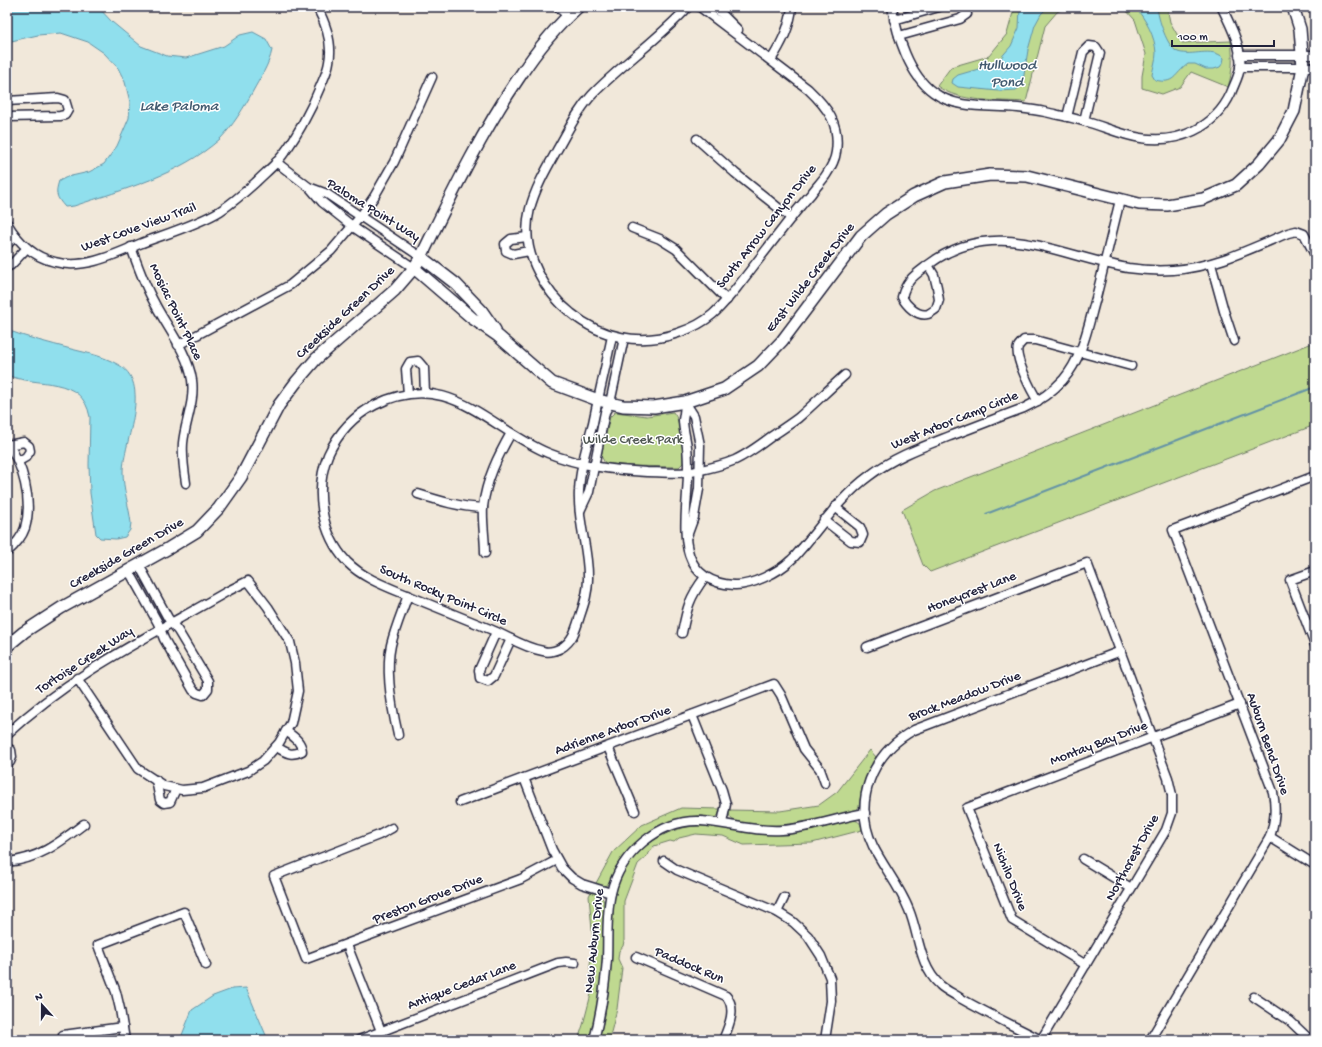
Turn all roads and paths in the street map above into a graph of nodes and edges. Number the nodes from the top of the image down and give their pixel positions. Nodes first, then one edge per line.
1 (317, 7) edge
2 (558, 7) edge
3 (577, 7) edge
4 (688, 7) edge
5 (700, 7) edge
6 (715, 7) edge
7 (792, 7) edge
8 (892, 7) edge
9 (938, 7) edge
10 (965, 7) edge
11 (1293, 7) edge
12 (1222, 8) edge
13 (568, 16) junction
14 (894, 20) junction
15 (899, 36) junction
16 (753, 47) junction
17 (1303, 55) junction
18 (1239, 56) junction
19 (1315, 56) edge
20 (771, 60) junction
21 (1240, 67) junction
22 (1303, 67) junction
23 (1315, 67) edge
24 (432, 77) dead end
25 (7, 101) edge
26 (7, 117) edge
27 (1067, 117) junction
28 (1084, 121) junction
29 (697, 139) dead end
30 (276, 162) junction
31 (310, 188) junction
32 (1120, 200) junction
33 (360, 217) junction
34 (791, 218) junction
35 (7, 223) edge
36 (352, 225) junction
37 (632, 228) dead end
38 (15, 236) junction
39 (527, 237) junction
40 (7, 245) edge
41 (27, 248) junction
42 (131, 248) junction
43 (529, 251) junction
44 (1315, 255) edge
45 (421, 257) junction
46 (1105, 263) junction
47 (1211, 264) junction
48 (928, 265) junction
49 (7, 267) edge
50 (414, 268) junction
51 (727, 300) junction
52 (498, 336) junction
53 (612, 336) junction
54 (624, 338) junction
55 (1234, 341) dead end
56 (178, 345) junction
57 (1080, 351) junction
58 (1131, 366) dead end
59 (845, 375) dead end
60 (425, 393) junction
61 (408, 394) junction
62 (598, 400) junction
63 (1038, 401) junction
64 (685, 402) junction
65 (610, 403) junction
66 (511, 433) junction
67 (8, 444) edge
68 (18, 461) junction
69 (582, 464) junction
70 (595, 467) junction
71 (700, 470) junction
72 (688, 472) junction
73 (1315, 476) edge
74 (186, 483) dead end
75 (418, 494) dead end
76 (835, 507) junction
77 (483, 508) junction
78 (580, 512) junction
79 (824, 520) junction
80 (686, 539) junction
81 (7, 552) edge
82 (486, 553) dead end
83 (1087, 563) joint
84 (139, 564) junction
85 (129, 571) junction
86 (1315, 571) edge
87 (705, 577) junction
88 (408, 595) junction
89 (172, 623) junction
90 (160, 629) junction
91 (496, 632) junction
92 (682, 633) dead end
93 (511, 639) junction
94 (1315, 645) edge
95 (7, 646) edge
96 (867, 647) dead end
97 (1121, 651) junction
98 (77, 678) junction
99 (1240, 704) junction
100 (692, 715) junction
101 (286, 731) junction
102 (7, 734) edge
103 (398, 735) dead end
104 (1154, 737) junction
105 (276, 746) junction
106 (608, 747) junction
107 (7, 748) edge
108 (7, 763) edge
109 (524, 778) junction
110 (156, 780) junction
111 (825, 783) dead end
112 (176, 789) junction
113 (460, 802) dead end
114 (967, 808) joint
115 (635, 811) dead end
116 (865, 813) junction
117 (722, 823) junction
118 (84, 824) dead end
119 (392, 828) dead end
120 (1270, 837) junction
121 (1083, 859) dead end
122 (557, 860) junction
123 (664, 861) dead end
124 (7, 862) edge
125 (1315, 864) edge
126 (1131, 888) junction
127 (611, 893) junction
128 (784, 898) dead end
129 (777, 912) junction
130 (347, 944) junction
131 (636, 957) dead end
132 (575, 963) dead end
133 (206, 965) dead end
134 (1086, 965) junction
135 (1254, 997) dead end
136 (123, 1027) junction
137 (381, 1031) junction
138 (63, 1035) dead end
139 (125, 1040) edge
140 (359, 1040) edge
141 (594, 1040) edge
142 (723, 1040) edge
143 (825, 1040) edge
144 (1041, 1040) edge
145 (1150, 1040) edge
146 (1310, 1040) edge

1 - 30 street, West Cove View Trail
2 - 13 street
3 - 13 street, Creekside Green Drive
4 - 39 street, South Arrow Canyon Drive
5 - 16 street, South Arrow Canyon Drive
6 - 16 street, South Arrow Canyon Drive
7 - 20 street
8 - 14 street
9 - 14 street
10 - 15 street
11 - 17 street, East Wilde Creek Drive
12 - 18 street
13 - 45 street, Creekside Green Drive
14 - 15 street
15 - 27 street
16 - 20 street, South Arrow Canyon Drive
17 - 18 street
17 - 19 street
17 - 22 street, East Wilde Creek Drive
18 - 21 street
20 - 34 street, South Arrow Canyon Drive
21 - 22 street
21 - 28 street
22 - 23 street
22 - 32 street, East Wilde Creek Drive
24 - 33 street
25 - 26 street
27 - 28 street
27 - 28 street
29 - 34 street
30 - 31 street, Paloma Point Way
30 - 42 street, West Cove View Trail
31 - 33 street, Paloma Point Way
31 - 36 street, Paloma Point Way
32 - 46 street, West Arbor Camp Circle
32 - 64 street, East Wilde Creek Drive
33 - 36 street
33 - 45 street, Paloma Point Way
34 - 51 street, South Arrow Canyon Drive
35 - 38 street, West Cove View Trail
36 - 50 street, Paloma Point Way
36 - 56 street
37 - 51 street
38 - 40 street
38 - 41 street, West Cove View Trail
39 - 43 street, South Arrow Canyon Drive
39 - 43 street
41 - 42 street, West Cove View Trail
41 - 49 street
42 - 56 street, Mosiac Point Place
43 - 53 street, South Arrow Canyon Drive
44 - 47 street
45 - 50 street, Creekside Green Drive
45 - 52 street
46 - 47 street
46 - 48 street
46 - 57 street, West Arbor Camp Circle
47 - 55 street
48 - 48 street
50 - 52 street
50 - 84 street, Creekside Green Drive
51 - 54 street, South Arrow Canyon Drive
52 - 62 street, East Wilde Creek Drive
53 - 54 street, South Arrow Canyon Drive
53 - 62 street
54 - 65 street
56 - 74 street, Mosiac Point Place
57 - 58 street
57 - 63 street, West Arbor Camp Circle
57 - 63 street
59 - 71 street, South Rocky Point Circle
60 - 61 street, South Rocky Point Circle
60 - 61 street
60 - 66 street, South Rocky Point Circle
61 - 88 street, South Rocky Point Circle
62 - 65 street, East Wilde Creek Drive
62 - 69 street
63 - 76 street, West Arbor Camp Circle
64 - 65 street, East Wilde Creek Drive
64 - 71 street
64 - 72 street, West Arbor Camp Circle
65 - 70 street
66 - 69 street, South Rocky Point Circle
66 - 77 street
67 - 68 street
67 - 68 street
68 - 81 street
69 - 70 street, South Rocky Point Circle
69 - 78 street
70 - 72 street, South Rocky Point Circle
70 - 78 street
71 - 72 street, South Rocky Point Circle
71 - 80 street
72 - 80 street, West Arbor Camp Circle
73 - 99 street, Auburn Bend Drive
75 - 77 street
76 - 79 street, West Arbor Camp Circle
76 - 79 street
77 - 82 street
78 - 93 street, South Rocky Point Circle
79 - 87 street, West Arbor Camp Circle
80 - 87 street, West Arbor Camp Circle
83 - 96 street, Honeycrest Lane
83 - 97 street, Northcrest Drive
84 - 85 street, Creekside Green Drive
84 - 89 street
85 - 90 street
85 - 95 street, Creekside Green Drive
86 - 94 street
87 - 92 street
88 - 91 street, South Rocky Point Circle
88 - 103 street
89 - 90 street, Tortoise Creek Way
89 - 90 street
89 - 101 street, Tortoise Creek Way
90 - 98 street, Tortoise Creek Way
91 - 93 street, South Rocky Point Circle
91 - 93 street
97 - 104 street, Northcrest Drive
97 - 116 street, Brock Meadow Drive
98 - 102 street, Tortoise Creek Way
98 - 110 street
99 - 104 street, Montay Bay Drive
99 - 120 street, Auburn Bend Drive
100 - 106 street, Adrienne Arbor Drive
100 - 111 street, Adrienne Arbor Drive
100 - 117 street
101 - 105 street
101 - 105 street
104 - 114 street, Montay Bay Drive
104 - 126 street, Northcrest Drive
105 - 112 street
106 - 109 street, Adrienne Arbor Drive
106 - 115 street
107 - 108 street
109 - 113 street, Adrienne Arbor Drive
109 - 122 street
110 - 112 street
110 - 112 street
114 - 134 street, Nichilo Drive
116 - 117 street, New Auburn Drive
116 - 144 street, Brock Meadow Drive
117 - 127 street, New Auburn Drive
118 - 124 street
119 - 130 street, Preston Grove Drive
120 - 125 street
120 - 145 street, Auburn Bend Drive
121 - 126 street
122 - 127 street
122 - 130 street, Preston Grove Drive
123 - 129 street
126 - 134 street, Northcrest Drive
127 - 141 street, New Auburn Drive
128 - 129 street
129 - 143 street
130 - 137 street
131 - 142 street, Paddock Run
132 - 137 street, Antique Cedar Lane
133 - 136 street
134 - 144 street, Northcrest Drive
135 - 146 street
136 - 138 street
136 - 139 street
137 - 140 street, Antique Cedar Lane

